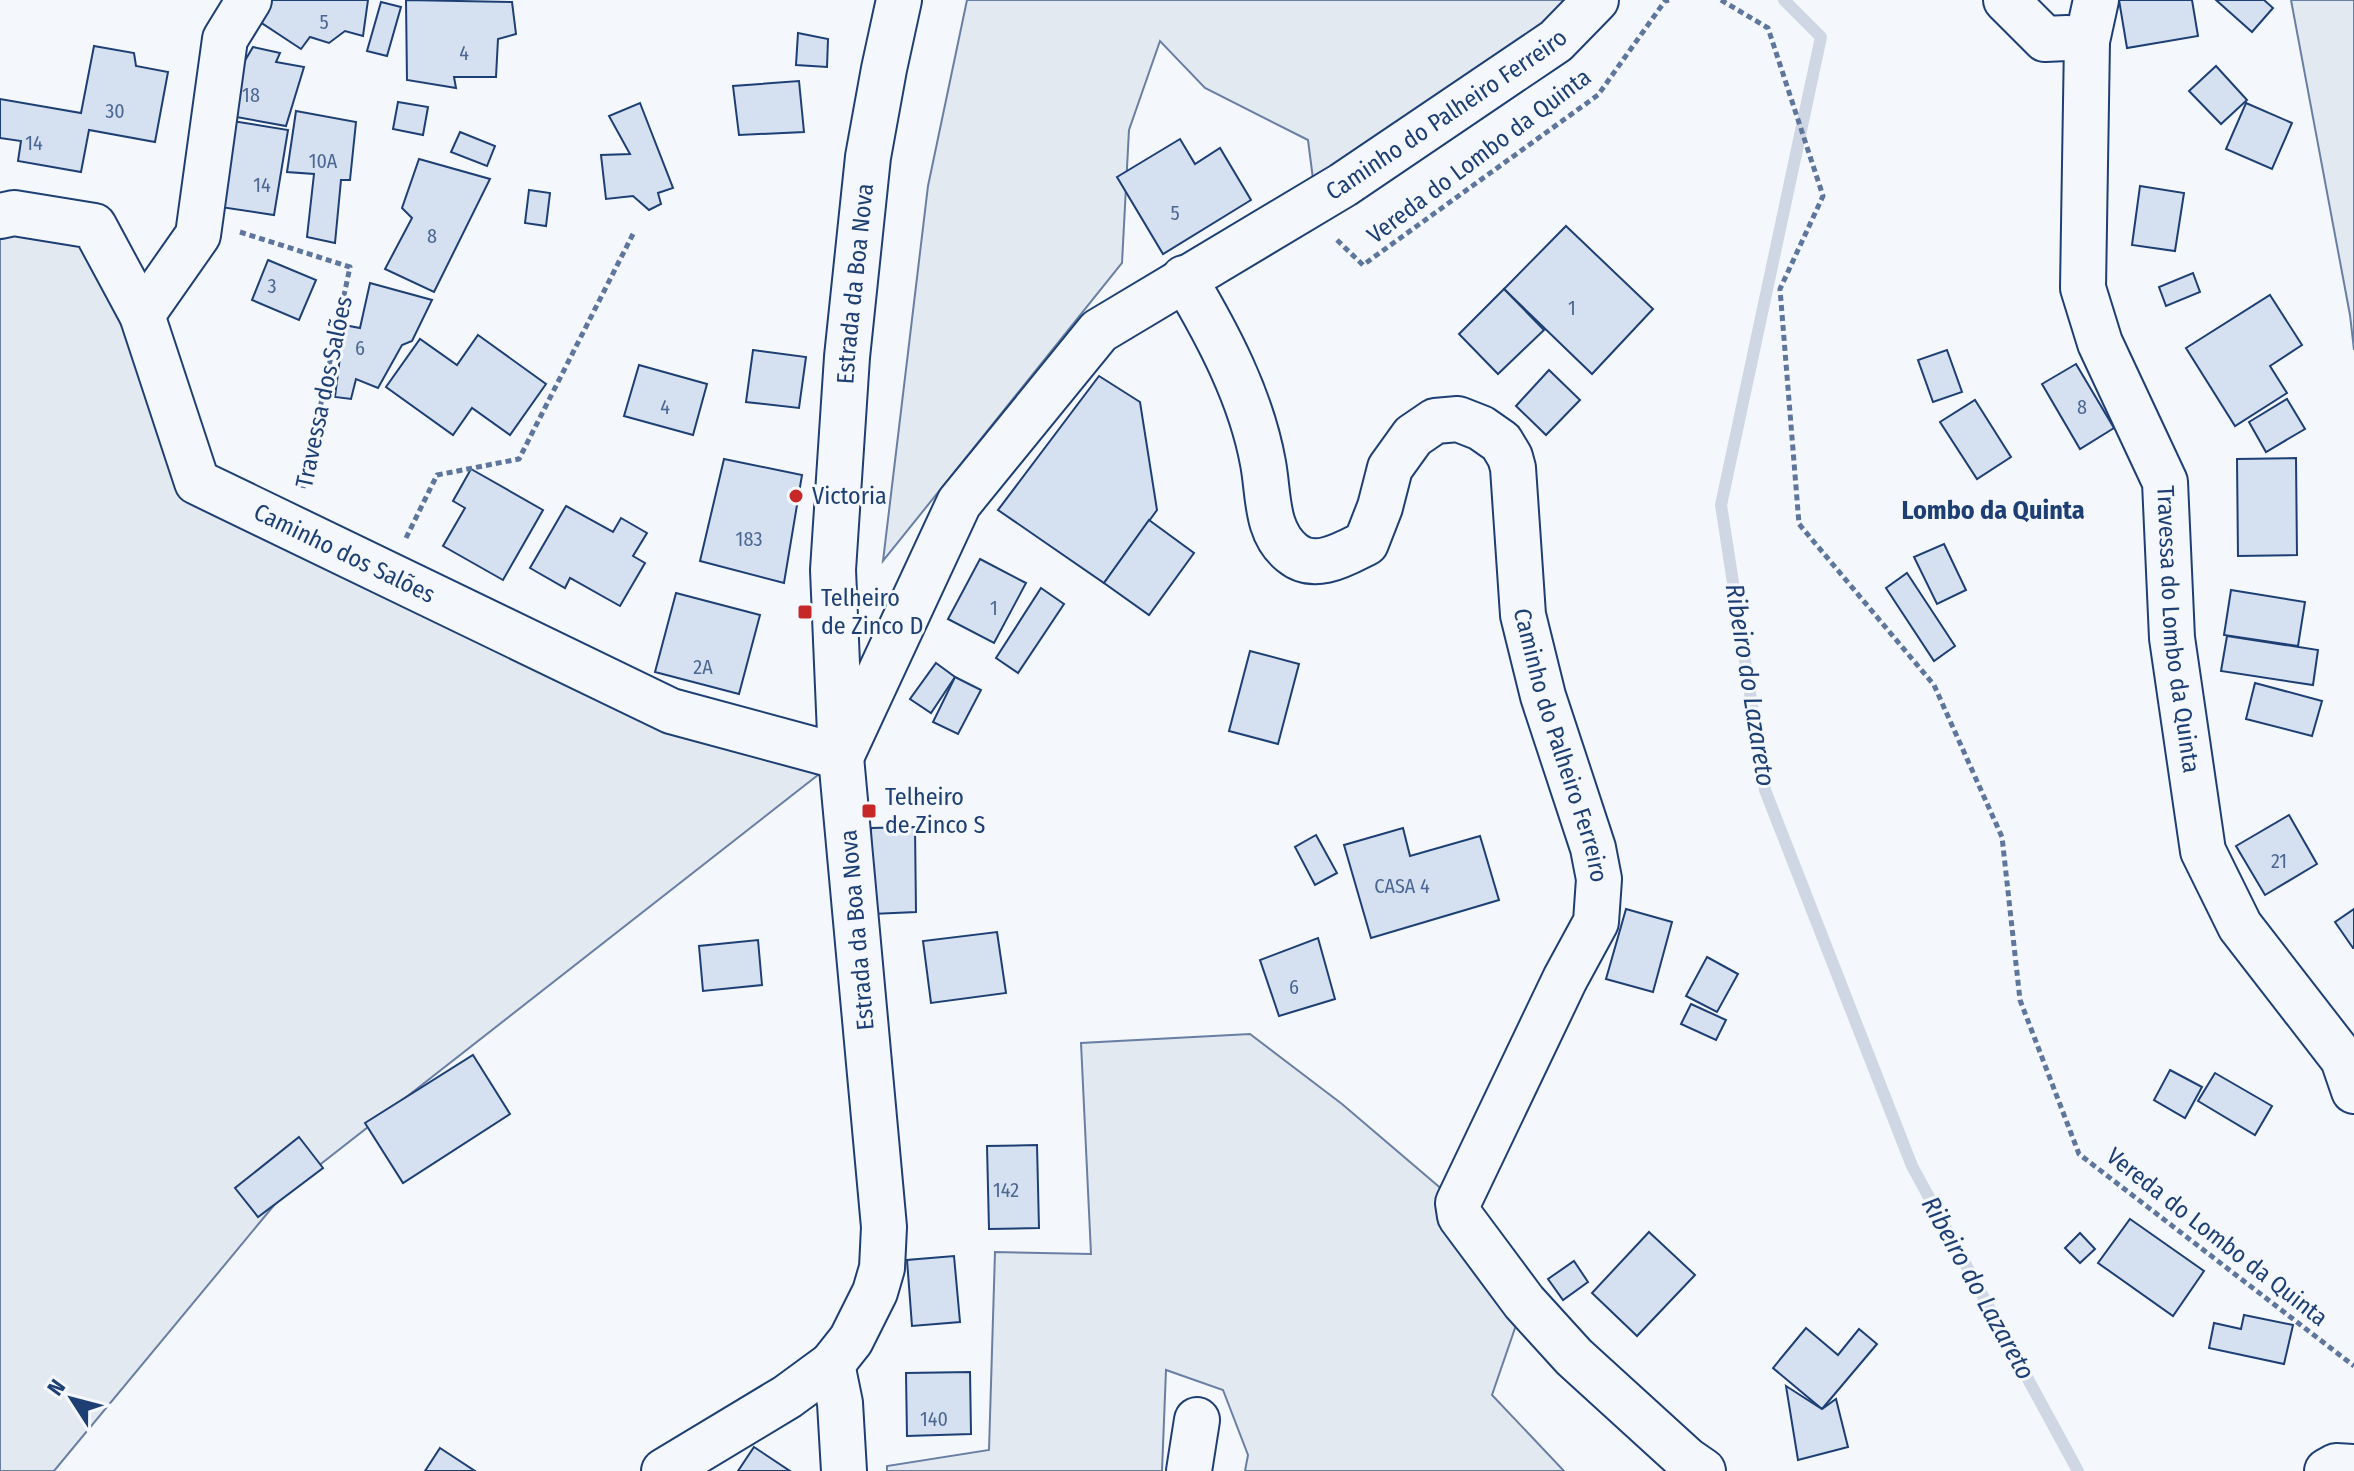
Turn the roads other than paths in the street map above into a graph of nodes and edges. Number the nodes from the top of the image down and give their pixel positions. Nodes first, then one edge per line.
1 (249, 0) edge
2 (899, 0) edge
3 (1596, 0) edge
4 (2006, 0) edge
5 (2092, 20) edge
6 (0, 216) edge
7 (1184, 278) junction
8 (142, 315) junction
9 (841, 757) junction
10 (2354, 1091) edge
11 (832, 1364) junction
12 (1197, 1420) dead end
13 (2354, 1467) edge
14 (664, 1471) edge
15 (844, 1471) edge
16 (1189, 1471) edge
17 (1703, 1471) edge
18 (2327, 1471) edge

1 - 8 street
2 - 9 street, Estrada da Boa Nova
3 - 7 street, Caminho do Palheiro Ferreiro
4 - 5 street
5 - 10 street, Travessa do Lombo da Quinta
6 - 8 street, Caminho dos Salões
7 - 9 street, Caminho do Palheiro Ferreiro
7 - 17 street, Caminho do Palheiro Ferreiro
8 - 9 street, Caminho dos Salões
9 - 11 street, Estrada da Boa Nova
11 - 14 street, Estrada da Boa Nova
11 - 15 street
12 - 16 street
13 - 18 street

